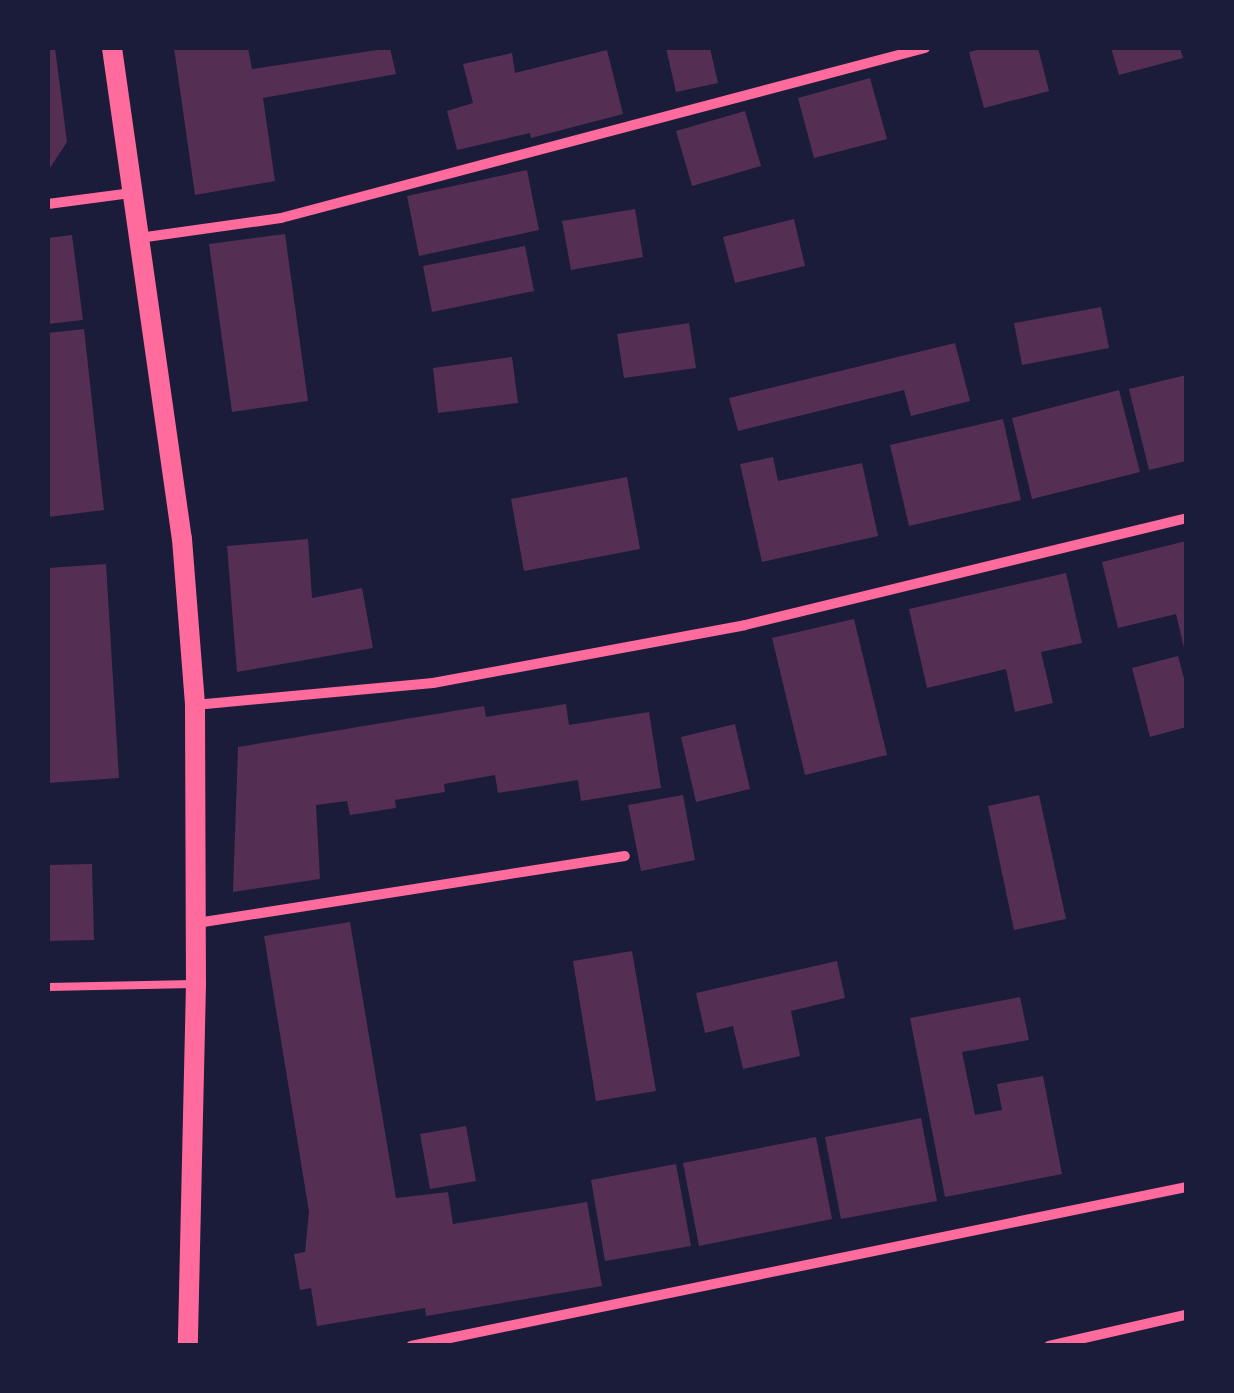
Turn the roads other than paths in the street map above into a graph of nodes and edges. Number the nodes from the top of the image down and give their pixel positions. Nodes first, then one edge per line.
1 (112, 48) edge
2 (925, 48) edge
3 (132, 192) junction
4 (48, 204) edge
5 (138, 238) junction
6 (1186, 518) edge
7 (195, 705) junction
8 (624, 856) dead end
9 (196, 923) junction
10 (196, 984) junction
11 (48, 987) edge
12 (1186, 1187) edge
13 (1186, 1315) edge
14 (188, 1345) edge
15 (411, 1346) edge
16 (1049, 1346) edge

1 - 3 main road
2 - 5 street
3 - 4 street
3 - 5 main road
5 - 7 main road
6 - 7 street
7 - 9 main road
8 - 9 street
9 - 10 main road
10 - 11 lane
10 - 14 main road
12 - 15 street
13 - 16 street

